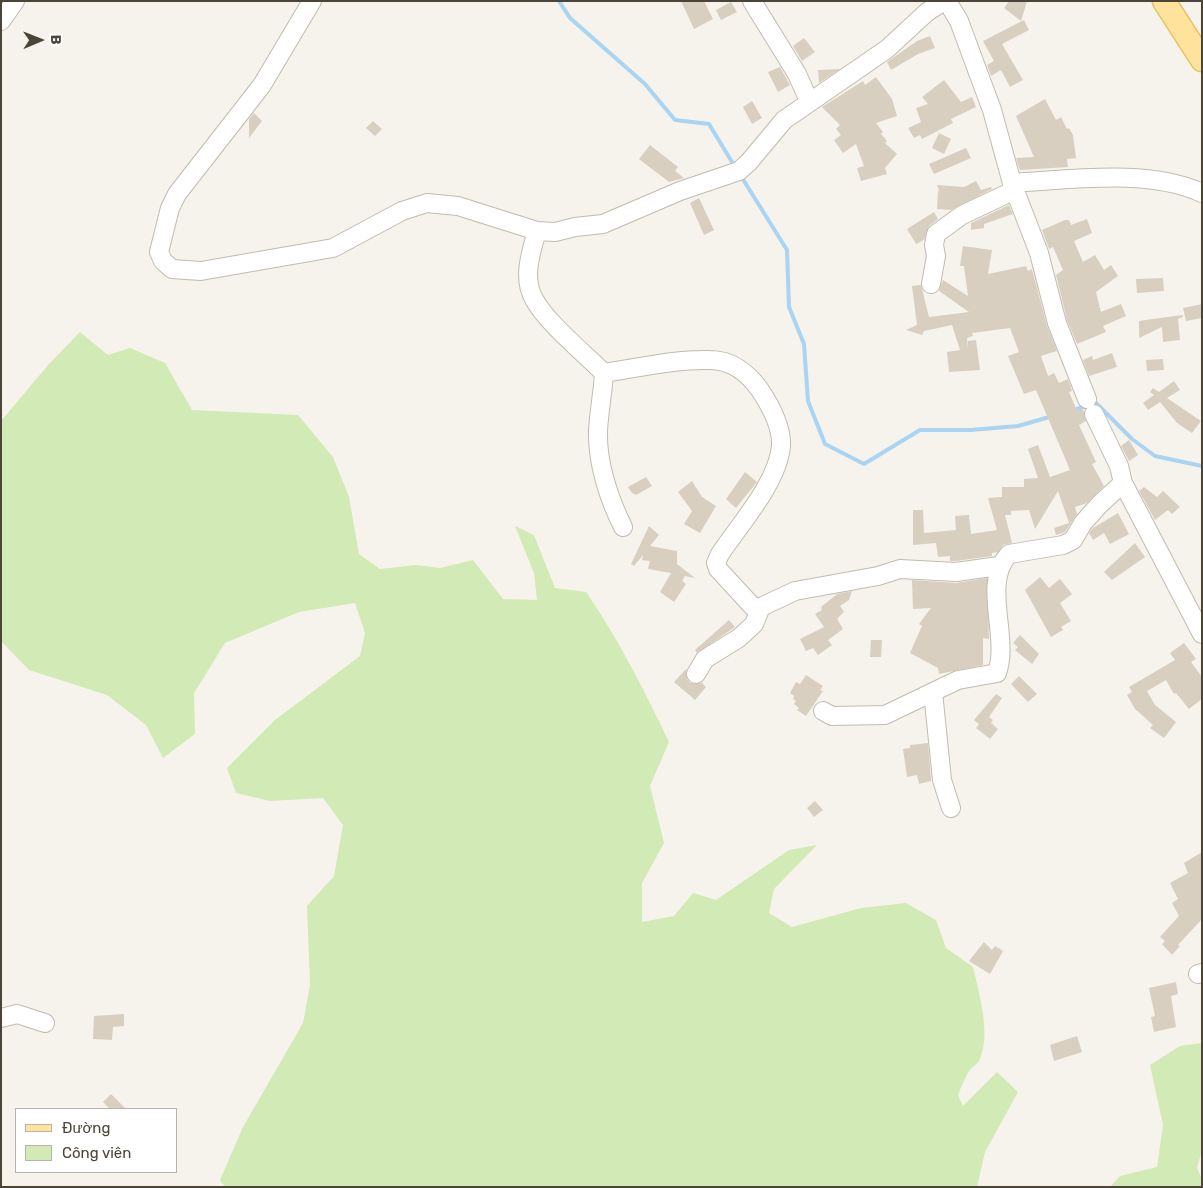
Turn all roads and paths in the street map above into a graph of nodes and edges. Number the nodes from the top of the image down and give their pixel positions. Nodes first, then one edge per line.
1 (15, 1) edge
2 (312, 1) edge
3 (752, 1) edge
4 (946, 1) edge
5 (1164, 1) edge
6 (1, 21) edge
7 (1202, 60) edge
8 (809, 101) junction
9 (1014, 187) junction
10 (1202, 193) edge
11 (538, 231) junction
12 (931, 284) dead end
13 (604, 373) junction
14 (1123, 483) junction
15 (623, 528) dead end
16 (999, 566) junction
17 (762, 608) junction
18 (1202, 634) edge
19 (696, 674) dead end
20 (933, 692) junction
21 (823, 711) dead end
22 (951, 808) dead end
23 (1, 1018) edge
24 (46, 1022) dead end

1 - 6 street
2 - 11 street
3 - 8 street
4 - 8 street
4 - 9 street
5 - 7 main road
8 - 11 street
9 - 10 street
9 - 12 street
9 - 14 street
11 - 13 street
13 - 15 street
13 - 17 street
14 - 16 street
14 - 18 street
16 - 17 street
16 - 20 street
17 - 19 street
20 - 21 street
20 - 22 street
23 - 24 street

